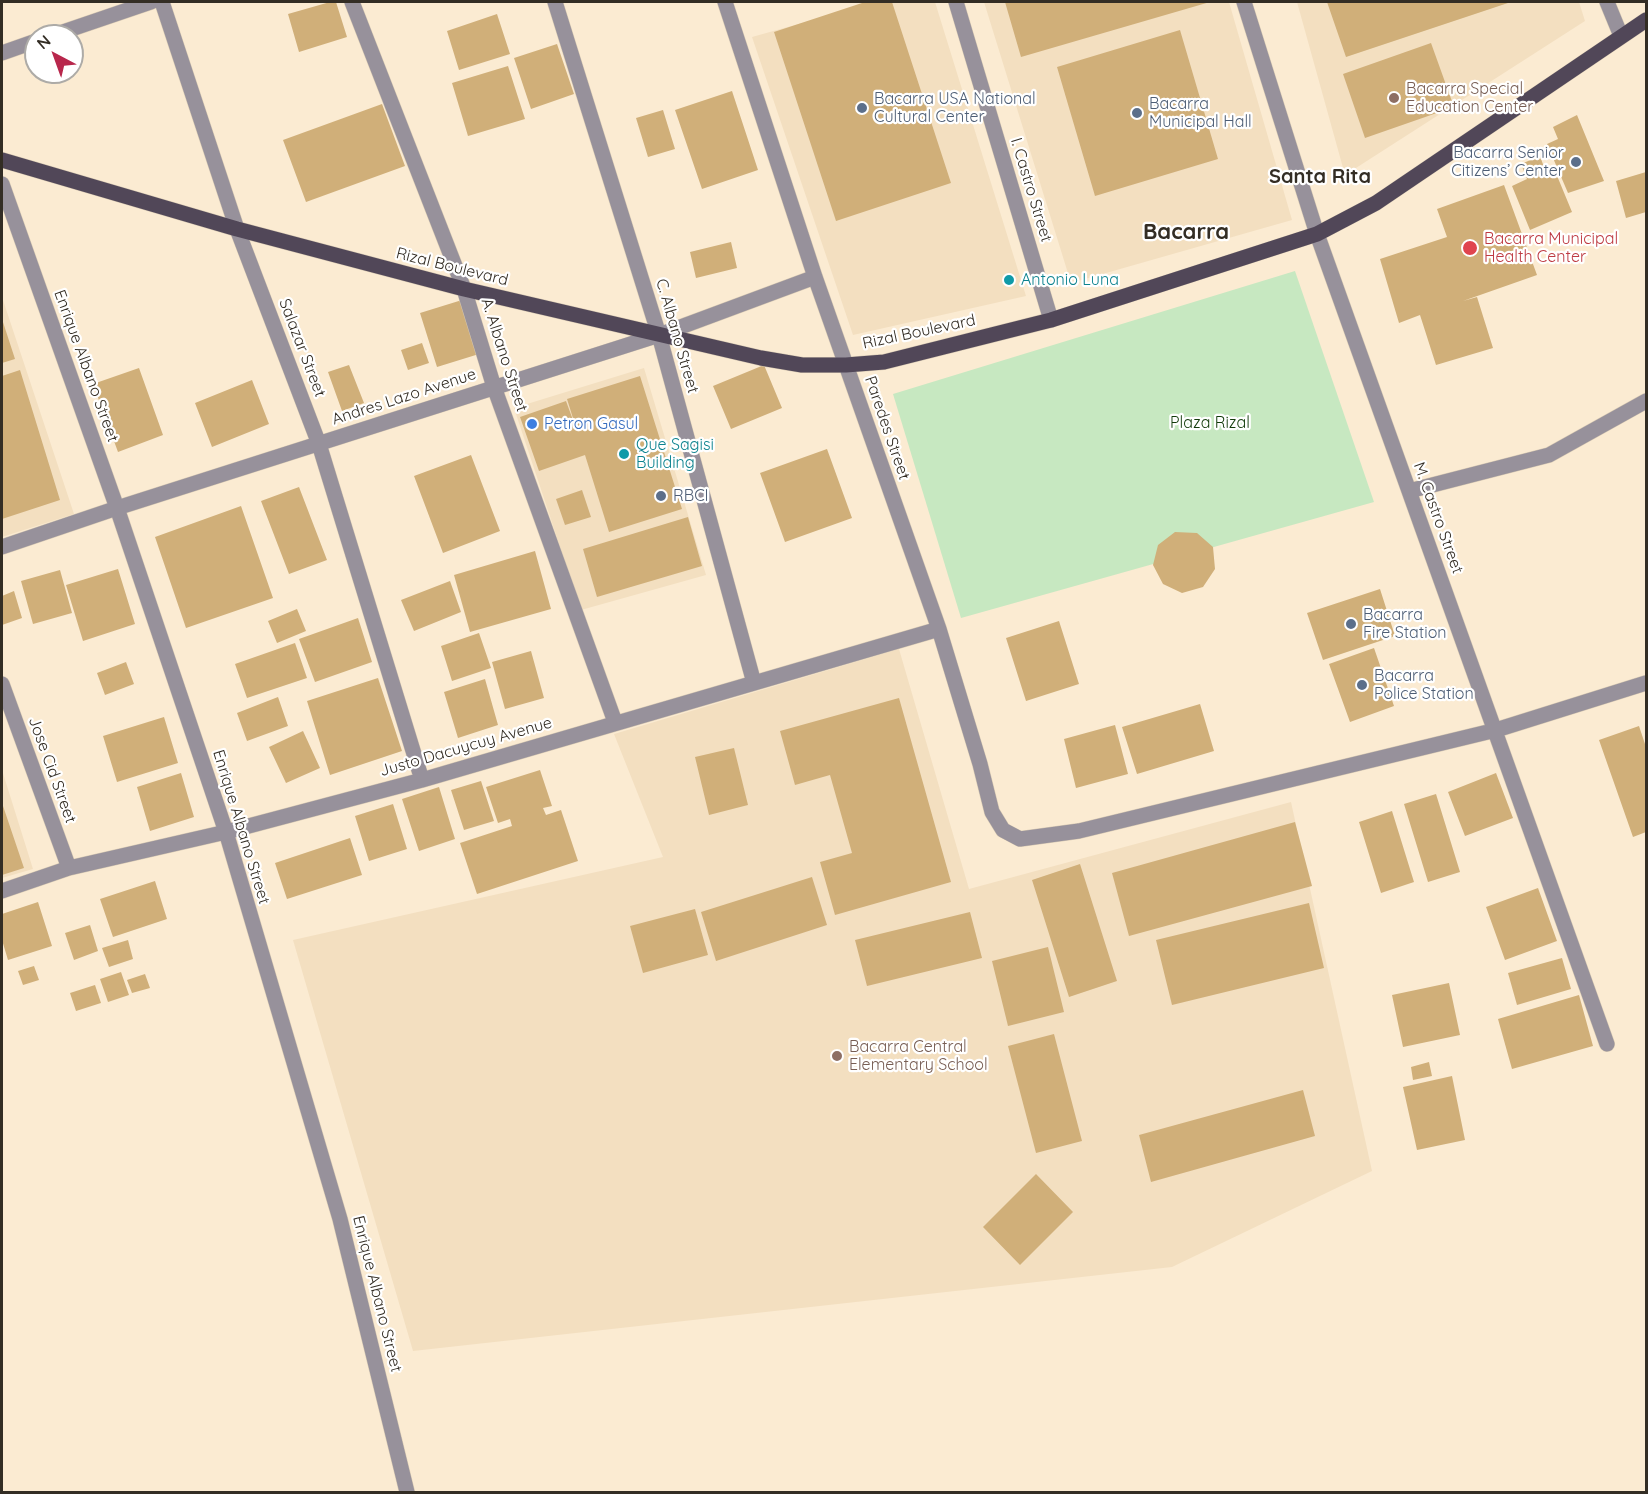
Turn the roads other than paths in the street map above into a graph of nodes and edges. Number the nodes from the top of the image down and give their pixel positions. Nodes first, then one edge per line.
1 (151, 2) edge
2 (162, 2) edge
3 (352, 2) edge
4 (555, 2) edge
5 (725, 2) edge
6 (956, 2) edge
7 (1244, 2) edge
8 (1607, 2) edge
9 (1647, 20) edge
10 (84, 25) edge
11 (1621, 36) junction
12 (24, 45) edge
13 (2, 53) edge
14 (2, 160) edge
15 (2, 184) edge
16 (237, 229) junction
17 (1317, 234) junction
18 (815, 278) junction
19 (464, 290) junction
20 (1051, 320) junction
21 (659, 335) junction
22 (846, 365) junction
23 (494, 387) junction
24 (1647, 401) edge
25 (319, 444) junction
26 (1409, 490) junction
27 (117, 508) junction
28 (2, 547) edge
29 (939, 629) junction
30 (1647, 682) edge
31 (754, 683) junction
32 (2, 684) edge
33 (615, 722) junction
34 (1496, 730) junction
35 (422, 780) junction
36 (226, 832) junction
37 (69, 868) junction
38 (2, 891) edge
39 (1606, 1044) dead end
40 (407, 1492) edge

1 - 10 street
2 - 16 street, Salazar Street
3 - 19 street, A. Albano Street
4 - 21 street, C. Albano Street
5 - 18 street, Paredes Street
6 - 20 street, I. Castro Street
7 - 17 street, M. Castro Street
8 - 11 street
9 - 11 main road, Rizal Boulevard
11 - 17 main road, Rizal Boulevard
12 - 13 street
14 - 16 main road, Rizal Boulevard
15 - 27 street, Enrique Albano Street
16 - 19 main road, Rizal Boulevard
16 - 25 street, Salazar Street
17 - 20 main road, Rizal Boulevard
17 - 26 street, M. Castro Street
18 - 21 street, Andres Lazo Avenue
18 - 22 street, Paredes Street
19 - 21 main road, Rizal Boulevard
19 - 23 street, A. Albano Street
20 - 22 main road, Rizal Boulevard
21 - 22 main road, Rizal Boulevard
21 - 23 street, Andres Lazo Avenue
21 - 31 street, C. Albano Street
22 - 29 street, Paredes Street
23 - 25 street, Andres Lazo Avenue
23 - 33 street, A. Albano Street
24 - 26 street
25 - 27 street, Andres Lazo Avenue
25 - 35 street, Salazar Street
26 - 34 street, M. Castro Street
27 - 28 street, Andres Lazo Avenue
27 - 36 street, Enrique Albano Street
29 - 31 street, Justo Dacuycuy Avenue
29 - 34 street, Paredes Street
30 - 34 street, Paredes Street
31 - 33 street, Justo Dacuycuy Avenue
32 - 37 street, Jose Cid Street
33 - 35 street, Justo Dacuycuy Avenue
34 - 39 street, M. Castro Street
35 - 36 street, Justo Dacuycuy Avenue
36 - 37 street, Justo Dacuycuy Avenue
36 - 40 street, Enrique Albano Street
37 - 38 street, Justo Dacuycuy Avenue

